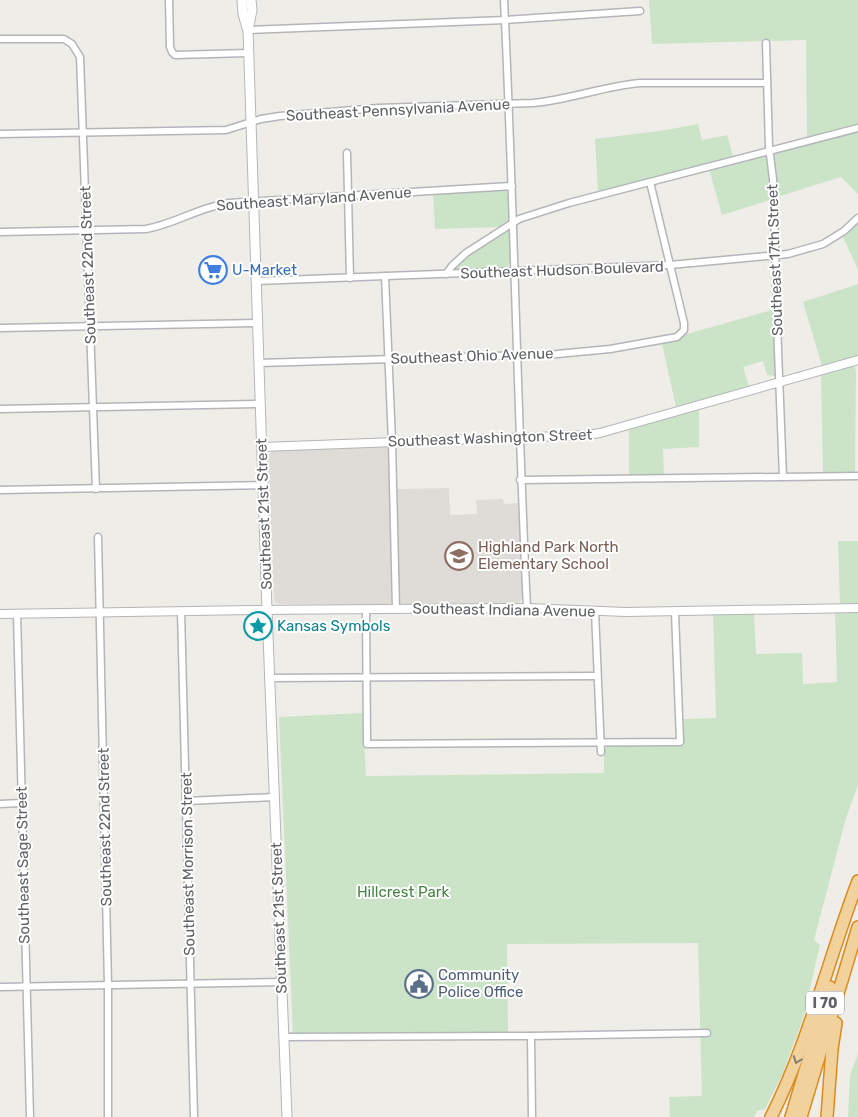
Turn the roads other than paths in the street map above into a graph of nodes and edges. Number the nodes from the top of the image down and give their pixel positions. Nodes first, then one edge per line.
1 (169, 0) edge
2 (242, 0) edge
3 (252, 0) edge
4 (504, 0) edge
5 (640, 11) dead end
6 (505, 20) junction
7 (248, 30) junction
8 (0, 39) edge
9 (766, 43) dead end
10 (248, 53) junction
11 (767, 83) junction
12 (508, 104) junction
13 (251, 123) junction
14 (858, 128) edge
15 (82, 132) junction
16 (0, 134) edge
17 (770, 151) junction
18 (347, 153) dead end
19 (650, 182) junction
20 (512, 186) junction
21 (347, 195) junction
22 (254, 200) junction
23 (858, 218) edge
24 (514, 224) junction
25 (87, 230) junction
26 (0, 232) edge
27 (775, 256) junction
28 (670, 265) junction
29 (514, 271) junction
30 (446, 274) junction
31 (385, 276) junction
32 (350, 278) junction
33 (256, 281) junction
34 (257, 323) junction
35 (90, 326) junction
36 (0, 328) edge
37 (517, 355) junction
38 (388, 359) junction
39 (858, 360) edge
40 (259, 363) junction
41 (779, 383) junction
42 (260, 404) junction
43 (93, 408) junction
44 (0, 409) edge
45 (520, 437) junction
46 (392, 442) junction
47 (262, 448) junction
48 (858, 476) edge
49 (783, 477) junction
50 (520, 480) junction
51 (263, 485) junction
52 (96, 488) junction
53 (0, 490) edge
54 (98, 537) dead end
55 (527, 608) junction
56 (858, 608) edge
57 (366, 609) junction
58 (396, 609) junction
59 (267, 610) junction
60 (182, 611) junction
61 (595, 611) junction
62 (99, 612) junction
63 (675, 612) junction
64 (0, 614) edge
65 (17, 614) junction
66 (597, 676) junction
67 (366, 677) junction
68 (270, 678) junction
69 (600, 742) junction
70 (601, 752) dead end
71 (274, 797) junction
72 (186, 801) junction
73 (21, 803) junction
74 (0, 804) edge
75 (858, 882) edge
76 (858, 890) edge
77 (858, 926) edge
78 (282, 982) junction
79 (191, 984) junction
80 (108, 985) junction
81 (26, 986) junction
82 (0, 987) edge
83 (837, 996) junction
84 (706, 1033) dead end
85 (532, 1036) junction
86 (284, 1037) junction
87 (30, 1117) edge
88 (108, 1117) edge
89 (194, 1117) edge
90 (287, 1117) edge
91 (532, 1117) edge
92 (771, 1117) edge
93 (791, 1117) edge
94 (801, 1117) edge
95 (827, 1117) edge

1 - 10 street
2 - 7 main road, Southeast 21st Street
3 - 7 main road, Southeast 21st Street
4 - 6 street
5 - 6 street
6 - 7 street
6 - 12 street
7 - 10 main road, Southeast 21st Street
8 - 15 street, Southeast 22nd Street
9 - 11 street, Southeast 17th Street
10 - 13 main road, Southeast 21st Street
11 - 12 street, Southeast Pennsylvania Avenue
11 - 17 street, Southeast 17th Street
12 - 13 street, Southeast Pennsylvania Avenue
12 - 20 street
13 - 15 street, Southeast Pennsylvania Avenue
13 - 22 main road, Southeast 21st Street
14 - 17 street
15 - 16 street, Southeast Pennsylvania Avenue
15 - 25 street, Southeast 22nd Street
17 - 19 street
17 - 27 street, Southeast 17th Street
18 - 21 street
19 - 24 street
19 - 28 street
20 - 21 street, Southeast Maryland Avenue
20 - 24 street
21 - 22 street, Southeast Maryland Avenue
21 - 32 street
22 - 25 street, Southeast Maryland Avenue
22 - 33 main road, Southeast 21st Street
23 - 27 street, Southeast Hudson Boulevard
24 - 29 street
24 - 30 street
25 - 26 street, Southeast Maryland Avenue
25 - 35 street, Southeast 22nd Street
27 - 28 street, Southeast Hudson Boulevard
27 - 41 street, Southeast 17th Street
28 - 29 street, Southeast Hudson Boulevard
28 - 37 street, Southeast Ohio Avenue
29 - 30 street, Southeast Hudson Boulevard
29 - 37 street
30 - 31 street, Southeast Hudson Boulevard
31 - 32 street, Southeast Hudson Boulevard
31 - 38 street
32 - 33 street, Southeast Hudson Boulevard
33 - 34 main road, Southeast 21st Street
34 - 35 street
34 - 40 main road, Southeast 21st Street
35 - 36 street
35 - 43 street, Southeast 22nd Street
37 - 38 street, Southeast Ohio Avenue
37 - 45 street
38 - 40 street, Southeast Ohio Avenue
38 - 46 street
39 - 41 street, Southeast Washington Street
40 - 42 main road, Southeast 21st Street
41 - 45 street, Southeast Washington Street
41 - 49 street, Southeast 17th Street
42 - 43 street
42 - 47 main road, Southeast 21st Street
43 - 44 street
43 - 52 street, Southeast 22nd Street
45 - 46 street, Southeast Washington Street
45 - 50 street
46 - 47 street, Southeast Washington Street
46 - 58 street
47 - 51 main road, Southeast 21st Street
48 - 49 street
49 - 50 street
50 - 55 street
51 - 52 street
51 - 59 main road, Southeast 21st Street
52 - 53 street
54 - 62 street, Southeast 22nd Street
55 - 58 street, Southeast Indiana Avenue
55 - 61 street, Southeast Indiana Avenue
56 - 63 street, Southeast Indiana Avenue
57 - 58 street, Southeast Indiana Avenue
57 - 59 street, Southeast Indiana Avenue
57 - 67 street
59 - 60 street, Southeast Indiana Avenue
59 - 68 main road, Southeast 21st Street
60 - 62 street, Southeast Indiana Avenue
60 - 72 street, Southeast Morrison Street
61 - 63 street, Southeast Indiana Avenue
61 - 66 street
62 - 65 street, Southeast Indiana Avenue
62 - 80 street, Southeast 22nd Street
63 - 69 street
64 - 65 street, Southeast Indiana Avenue
65 - 73 street, Southeast Sage Street
66 - 67 street
66 - 69 street
67 - 68 street
67 - 69 street
68 - 71 main road, Southeast 21st Street
69 - 70 street
71 - 72 street
71 - 78 main road, Southeast 21st Street
72 - 79 street, Southeast Morrison Street
73 - 74 street
73 - 81 street, Southeast Sage Street
75 -> 92 highway
76 - 93 highway, I 70
77 - 83 highway, I 70
78 - 79 street
78 - 86 main road, Southeast 21st Street
79 - 80 street
79 - 89 street, Southeast Morrison Street
80 - 81 street
80 - 88 street, Southeast 22nd Street
81 - 82 street
81 - 87 street, Southeast Sage Street
83 - 94 highway, I 70
83 - 95 highway
84 - 85 street
85 - 86 street
85 - 91 street
86 - 90 main road, Southeast 21st Street

